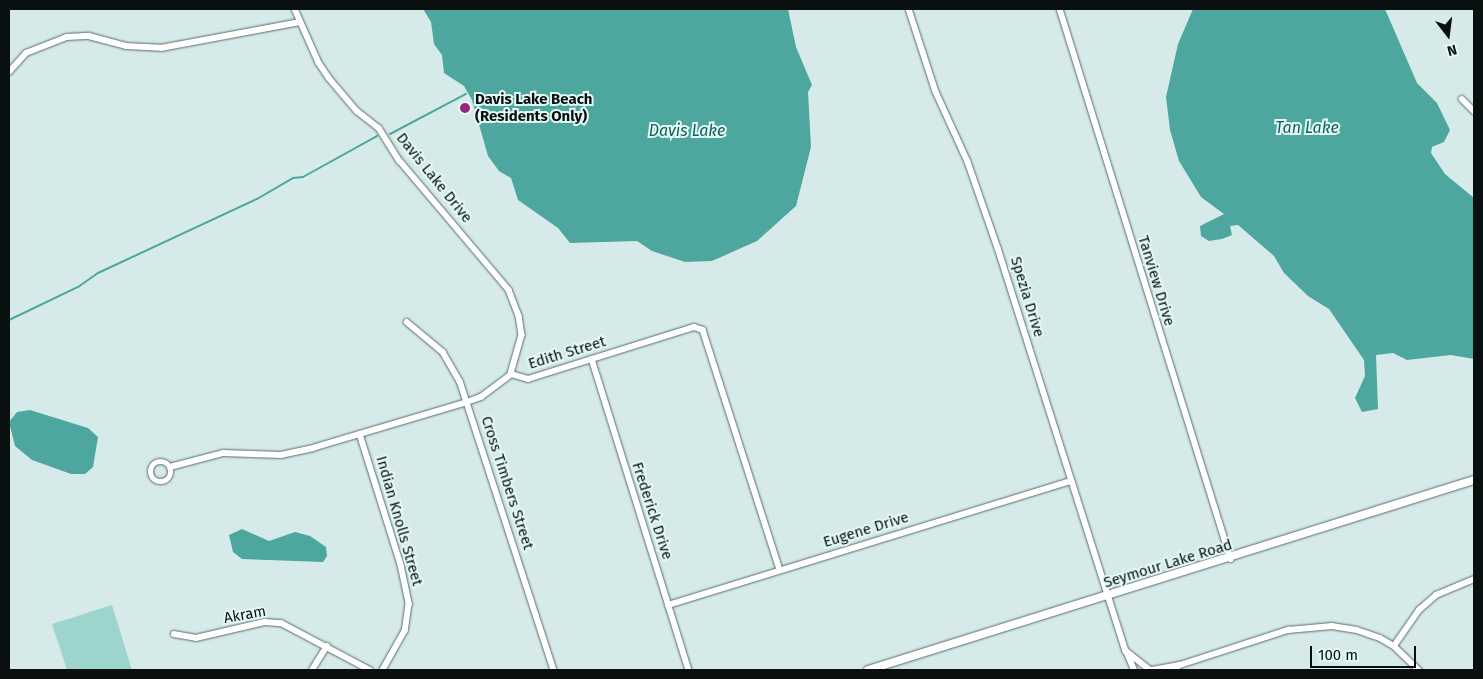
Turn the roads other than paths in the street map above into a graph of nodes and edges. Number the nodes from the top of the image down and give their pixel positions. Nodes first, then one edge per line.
1 (296, 9) edge
2 (909, 9) edge
3 (1060, 9) edge
4 (300, 22) junction
5 (9, 72) edge
6 (1462, 99) dead end
7 (1474, 111) edge
8 (407, 322) dead end
9 (592, 359) junction
10 (511, 374) junction
11 (467, 402) junction
12 (360, 434) junction
13 (170, 466) dead end
14 (1474, 480) edge
15 (1071, 481) junction
16 (1231, 559) junction
17 (780, 570) junction
18 (1474, 579) edge
19 (1107, 597) junction
20 (668, 605) junction
21 (174, 634) dead end
22 (327, 646) junction
23 (1394, 646) junction
24 (1126, 650) junction
25 (1180, 665) junction
26 (312, 670) edge
27 (370, 670) edge
28 (383, 670) edge
29 (554, 670) edge
30 (689, 670) edge
31 (868, 670) edge
32 (1134, 670) edge
33 (1150, 670) edge
34 (1174, 670) edge
35 (1419, 670) edge

1 - 4 street, Davis Lake Drive
2 - 15 street, Spezia Drive
3 - 16 street, Tanview Drive
4 - 5 street
4 - 10 street, Davis Lake Drive
6 - 7 street
8 - 11 street, Cross Timbers Street
9 - 10 street, Edith Street
9 - 17 street, Edith Street
9 - 20 street, Frederick Drive
10 - 11 street, Edith Street
11 - 12 street, Edith Street
11 - 29 street, Cross Timbers Street
12 - 13 street, Edith Street
12 - 28 street, Indian Knolls Street
14 - 16 street, Seymour Lake Road
15 - 17 street, Eugene Drive
15 - 19 street, Spezia Drive
16 - 19 street, Seymour Lake Road
17 - 20 street, Eugene Drive
18 - 23 street
19 - 24 street, Spezia Drive
19 - 31 street, Seymour Lake Road
20 - 30 street, Frederick Drive
21 - 22 street, Akram
22 - 26 street
22 - 27 street, Akram
23 - 25 street
23 - 35 street
24 - 32 street, Spezia Drive
24 - 33 street
25 - 33 street
25 - 34 street

